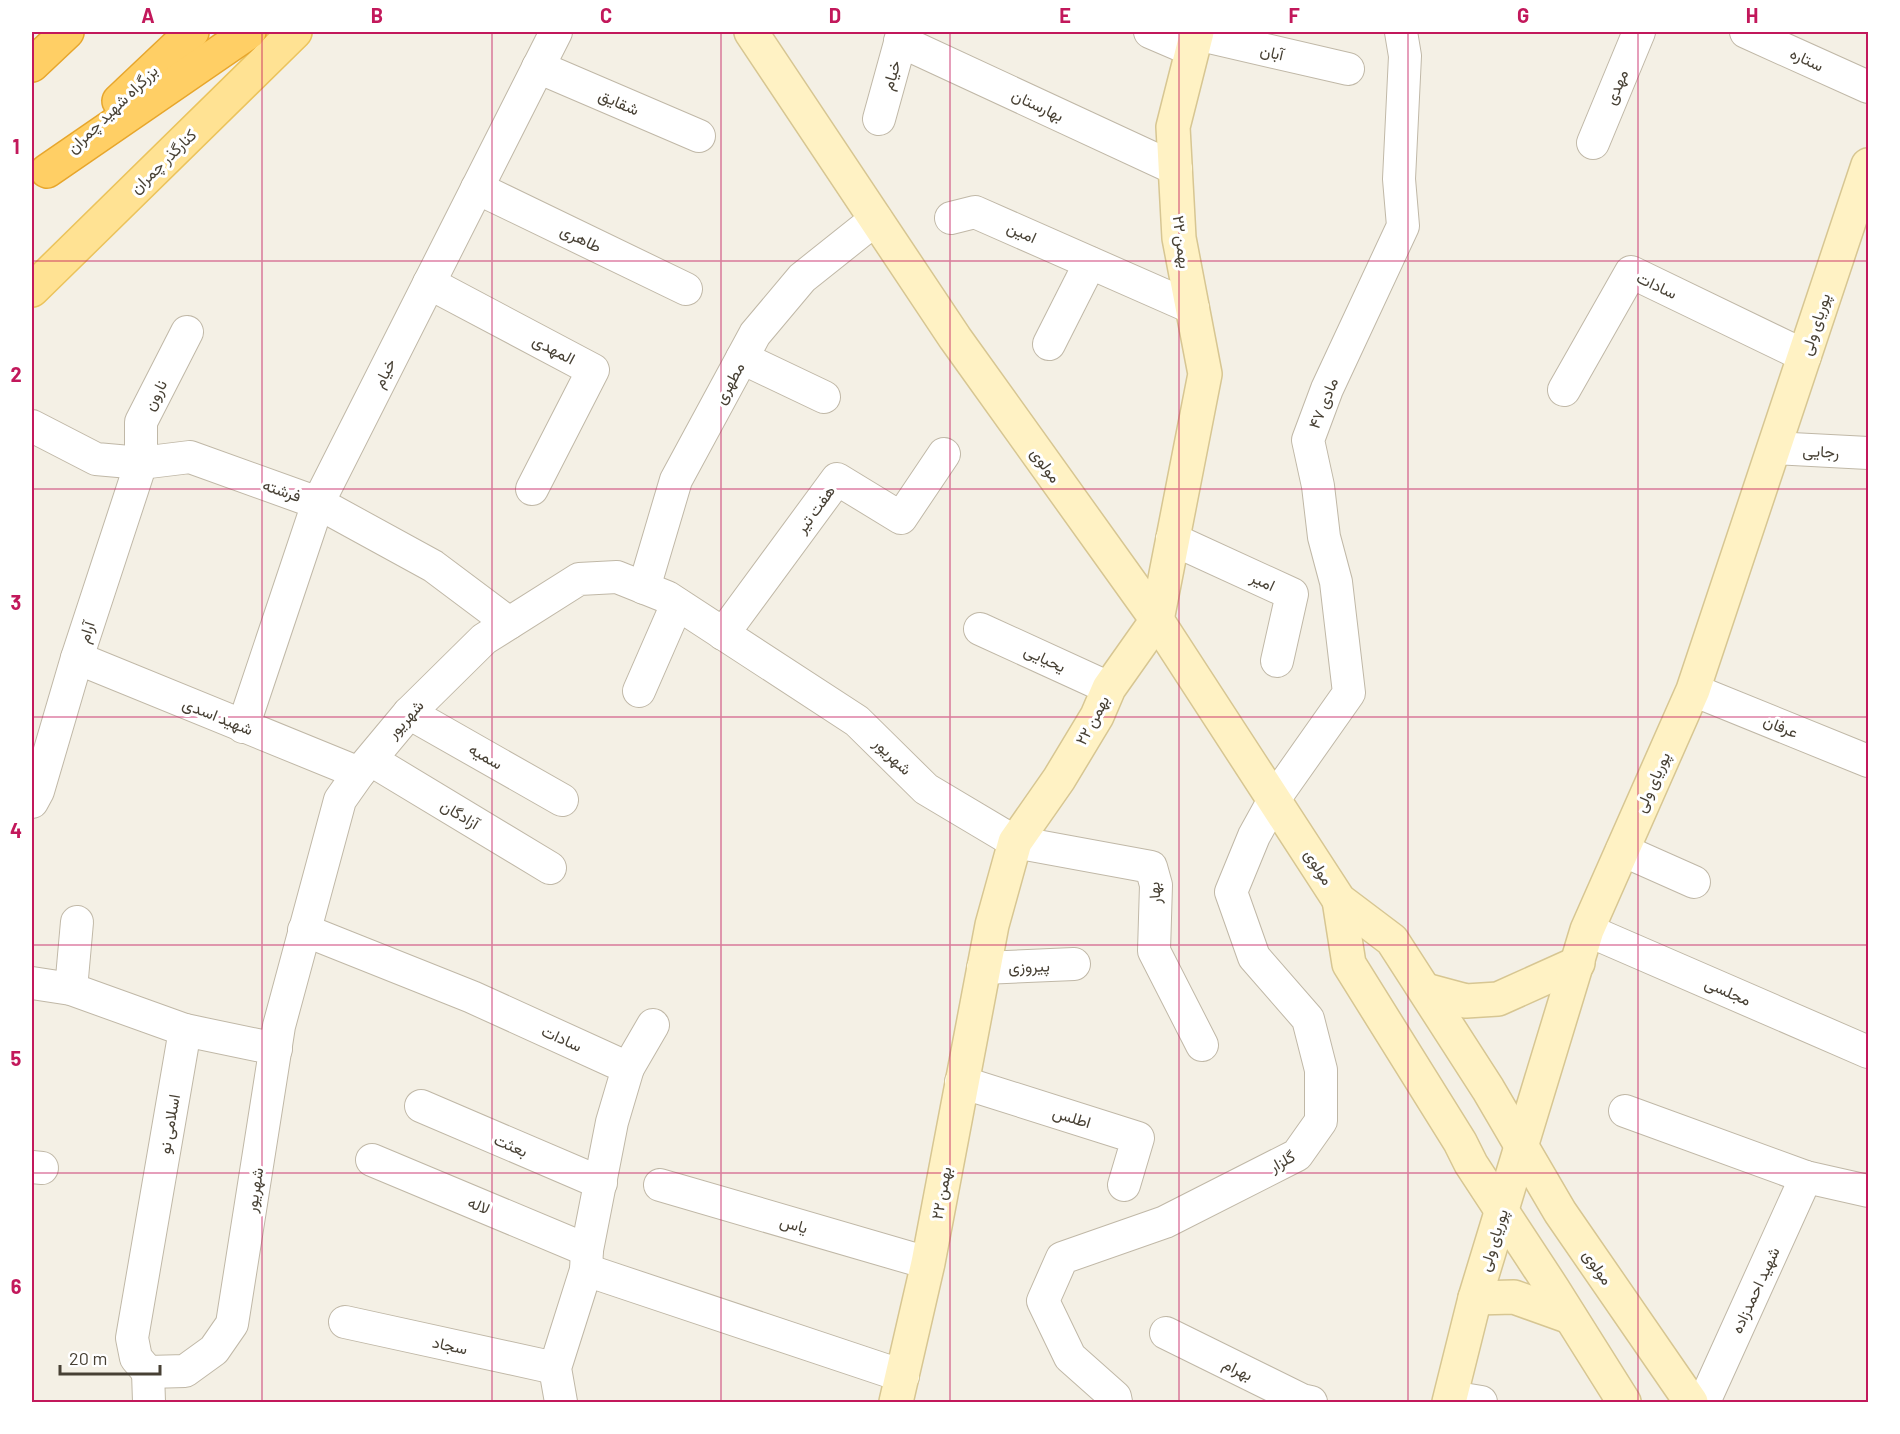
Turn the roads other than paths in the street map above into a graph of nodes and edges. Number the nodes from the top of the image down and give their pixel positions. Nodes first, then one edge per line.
1 (192, 32) edge
2 (249, 32) edge
3 (295, 32) edge
4 (556, 32) edge
5 (750, 32) edge
6 (1150, 32) edge
7 (1401, 32) edge
8 (1639, 32) edge
9 (1746, 32) edge
10 (902, 36) edge
11 (1195, 39) edge
12 (538, 67) junction
13 (1348, 69) dead end
14 (1869, 87) edge
15 (879, 119) dead end
16 (699, 136) dead end
17 (1593, 143) dead end
18 (1869, 165) edge
19 (1176, 169) junction
20 (39, 179) edge
21 (477, 188) junction
22 (951, 218) dead end
23 (876, 219) junction
24 (1090, 263) junction
25 (429, 283) junction
26 (686, 289) dead end
27 (32, 290) edge
28 (1193, 308) junction
29 (187, 332) dead end
30 (1049, 344) dead end
31 (1805, 356) junction
32 (742, 358) junction
33 (1564, 390) dead end
34 (824, 396) dead end
35 (32, 426) edge
36 (1774, 448) junction
37 (1869, 453) edge
38 (944, 454) dead end
39 (141, 463) junction
40 (532, 489) dead end
41 (318, 502) junction
42 (1172, 539) junction
43 (644, 588) junction
44 (677, 604) junction
45 (1157, 620) junction
46 (509, 623) junction
47 (980, 629) dead end
48 (723, 634) junction
49 (77, 658) junction
50 (1277, 661) dead end
51 (1109, 688) junction
52 (1693, 690) junction
53 (639, 691) dead end
54 (409, 713) junction
55 (243, 727) junction
56 (1869, 761) edge
57 (365, 767) junction
58 (1275, 798) junction
59 (562, 800) dead end
60 (32, 802) edge
61 (1015, 842) junction
62 (1622, 850) junction
63 (550, 868) dead end
64 (1694, 882) dead end
65 (1339, 900) junction
66 (77, 922) dead end
67 (304, 930) junction
68 (1587, 930) junction
69 (1578, 963) junction
70 (1074, 964) dead end
71 (983, 968) junction
72 (32, 983) edge
73 (71, 989) junction
74 (1425, 990) junction
75 (653, 1025) dead end
76 (185, 1030) junction
77 (1203, 1045) dead end
78 (276, 1049) junction
79 (1869, 1052) edge
80 (628, 1068) junction
81 (961, 1082) junction
82 (421, 1106) dead end
83 (1625, 1111) dead end
84 (1520, 1145) junction
85 (372, 1160) dead end
86 (1806, 1178) junction
87 (601, 1183) junction
88 (660, 1185) dead end
89 (1124, 1185) dead end
90 (1869, 1191) edge
91 (1502, 1210) junction
92 (586, 1260) junction
93 (928, 1263) junction
94 (1475, 1299) junction
95 (1570, 1317) junction
96 (345, 1322) dead end
97 (1166, 1333) dead end
98 (555, 1368) junction
99 (148, 1372) junction
100 (899, 1389) edge
101 (1460, 1400) edge
102 (149, 1402) edge
103 (561, 1402) edge
104 (1116, 1402) edge
105 (1311, 1402) edge
106 (1624, 1402) edge
107 (1691, 1402) edge
108 (1704, 1402) edge

1 - 20 highway, بزرگراه شهید چمران
2 - 20 highway
3 - 27 main road, کنارگذر چمران
4 - 12 street, خیام
5 - 23 main road, مولوی
6 - 11 street, آبان
7 - 58 street, مادی ۴۷
8 - 17 street, مهدی
9 - 14 street, ستاره
10 - 15 street, خیام
10 - 19 street, بهارستان
11 - 13 street, آبان
11 - 19 main road, ۲۲ بهمن
12 - 16 street, شقایق
12 - 21 street, خیام
18 - 31 main road, پوریای ولی
19 - 28 main road, ۲۲ بهمن
21 - 25 street, خیام
21 - 26 street, طاهری
22 - 24 street, امین
23 - 32 street, مطهری
23 - 45 main road, مولوی
24 - 28 street, امین
24 - 30 street
25 - 40 street, المهدی
25 - 41 street, خیام
28 - 42 main road, ۲۲ بهمن
29 - 39 street, نارون
31 - 33 street, سادات
31 - 36 main road, پوریای ولی
32 - 34 street
32 - 43 street, مطهری
35 - 39 street, فرشته
36 - 37 street, رجایی
36 - 52 main road, پوریای ولی
38 - 48 street, هفت تیر
39 - 41 street, فرشته
39 - 49 street, آرام
41 - 46 street, فرشته
41 - 55 street, خیام
42 - 45 main road, ۲۲ بهمن
42 - 50 street, امیر
43 - 44 street, شهریور
43 - 46 street, شهریور
44 - 48 street, شهریور
44 - 53 street
45 - 51 main road, ۲۲ بهمن
45 - 58 main road, مولوی
46 - 54 street, شهریور
47 - 51 street, یحیایی
48 - 61 street, شهریور
49 - 55 street, شهید اسدی
49 - 60 street, آرام
51 - 61 main road, ۲۲ بهمن
52 - 56 street, عرفان
52 - 62 main road, پوریای ولی
54 - 57 street, شهریور
54 - 59 street, سمیه
55 - 57 street, شهید اسدی
57 - 63 street, آزادگان
57 - 67 street, شهریور
58 - 65 main road, مولوی
58 - 104 street, گلزار
61 - 71 main road, ۲۲ بهمن
61 - 77 street, بهار
62 - 64 street
62 - 68 main road, پوریای ولی
65 - 74 main road, مولوی
65 - 91 main road, مولوی
66 - 73 street
67 - 78 street, شهریور
67 - 80 street, سادات
68 - 69 main road, پوریای ولی
68 - 79 street, مجلسی
69 - 74 main road
69 - 84 main road, پوریای ولی
70 - 71 street, پیروزی
71 - 81 main road, ۲۲ بهمن
72 - 73 street
73 - 76 street
74 - 84 main road, مولوی
75 - 80 street
76 - 78 street
76 - 99 street, اسلامی نو
78 - 99 street, شهریور
80 - 87 street
81 - 89 street, اطلس
81 - 93 main road, ۲۲ بهمن
82 - 87 street, بعثت
83 - 86 street
84 - 91 main road, پوریای ولی
84 - 107 main road, مولوی
85 - 92 street, لاله
86 - 90 street
86 - 108 street, شهید احمدزاده
87 - 92 street
88 - 93 street, یاس
91 - 94 main road, پوریای ولی
91 - 95 main road, مولوی
92 - 98 street
92 - 100 street
93 - 100 main road, ۲۲ بهمن
94 - 95 main road
94 - 101 main road, پوریای ولی
95 - 106 main road, مولوی
96 - 98 street, سجاد
97 - 105 street, بهرام
98 - 103 street
99 - 102 street

